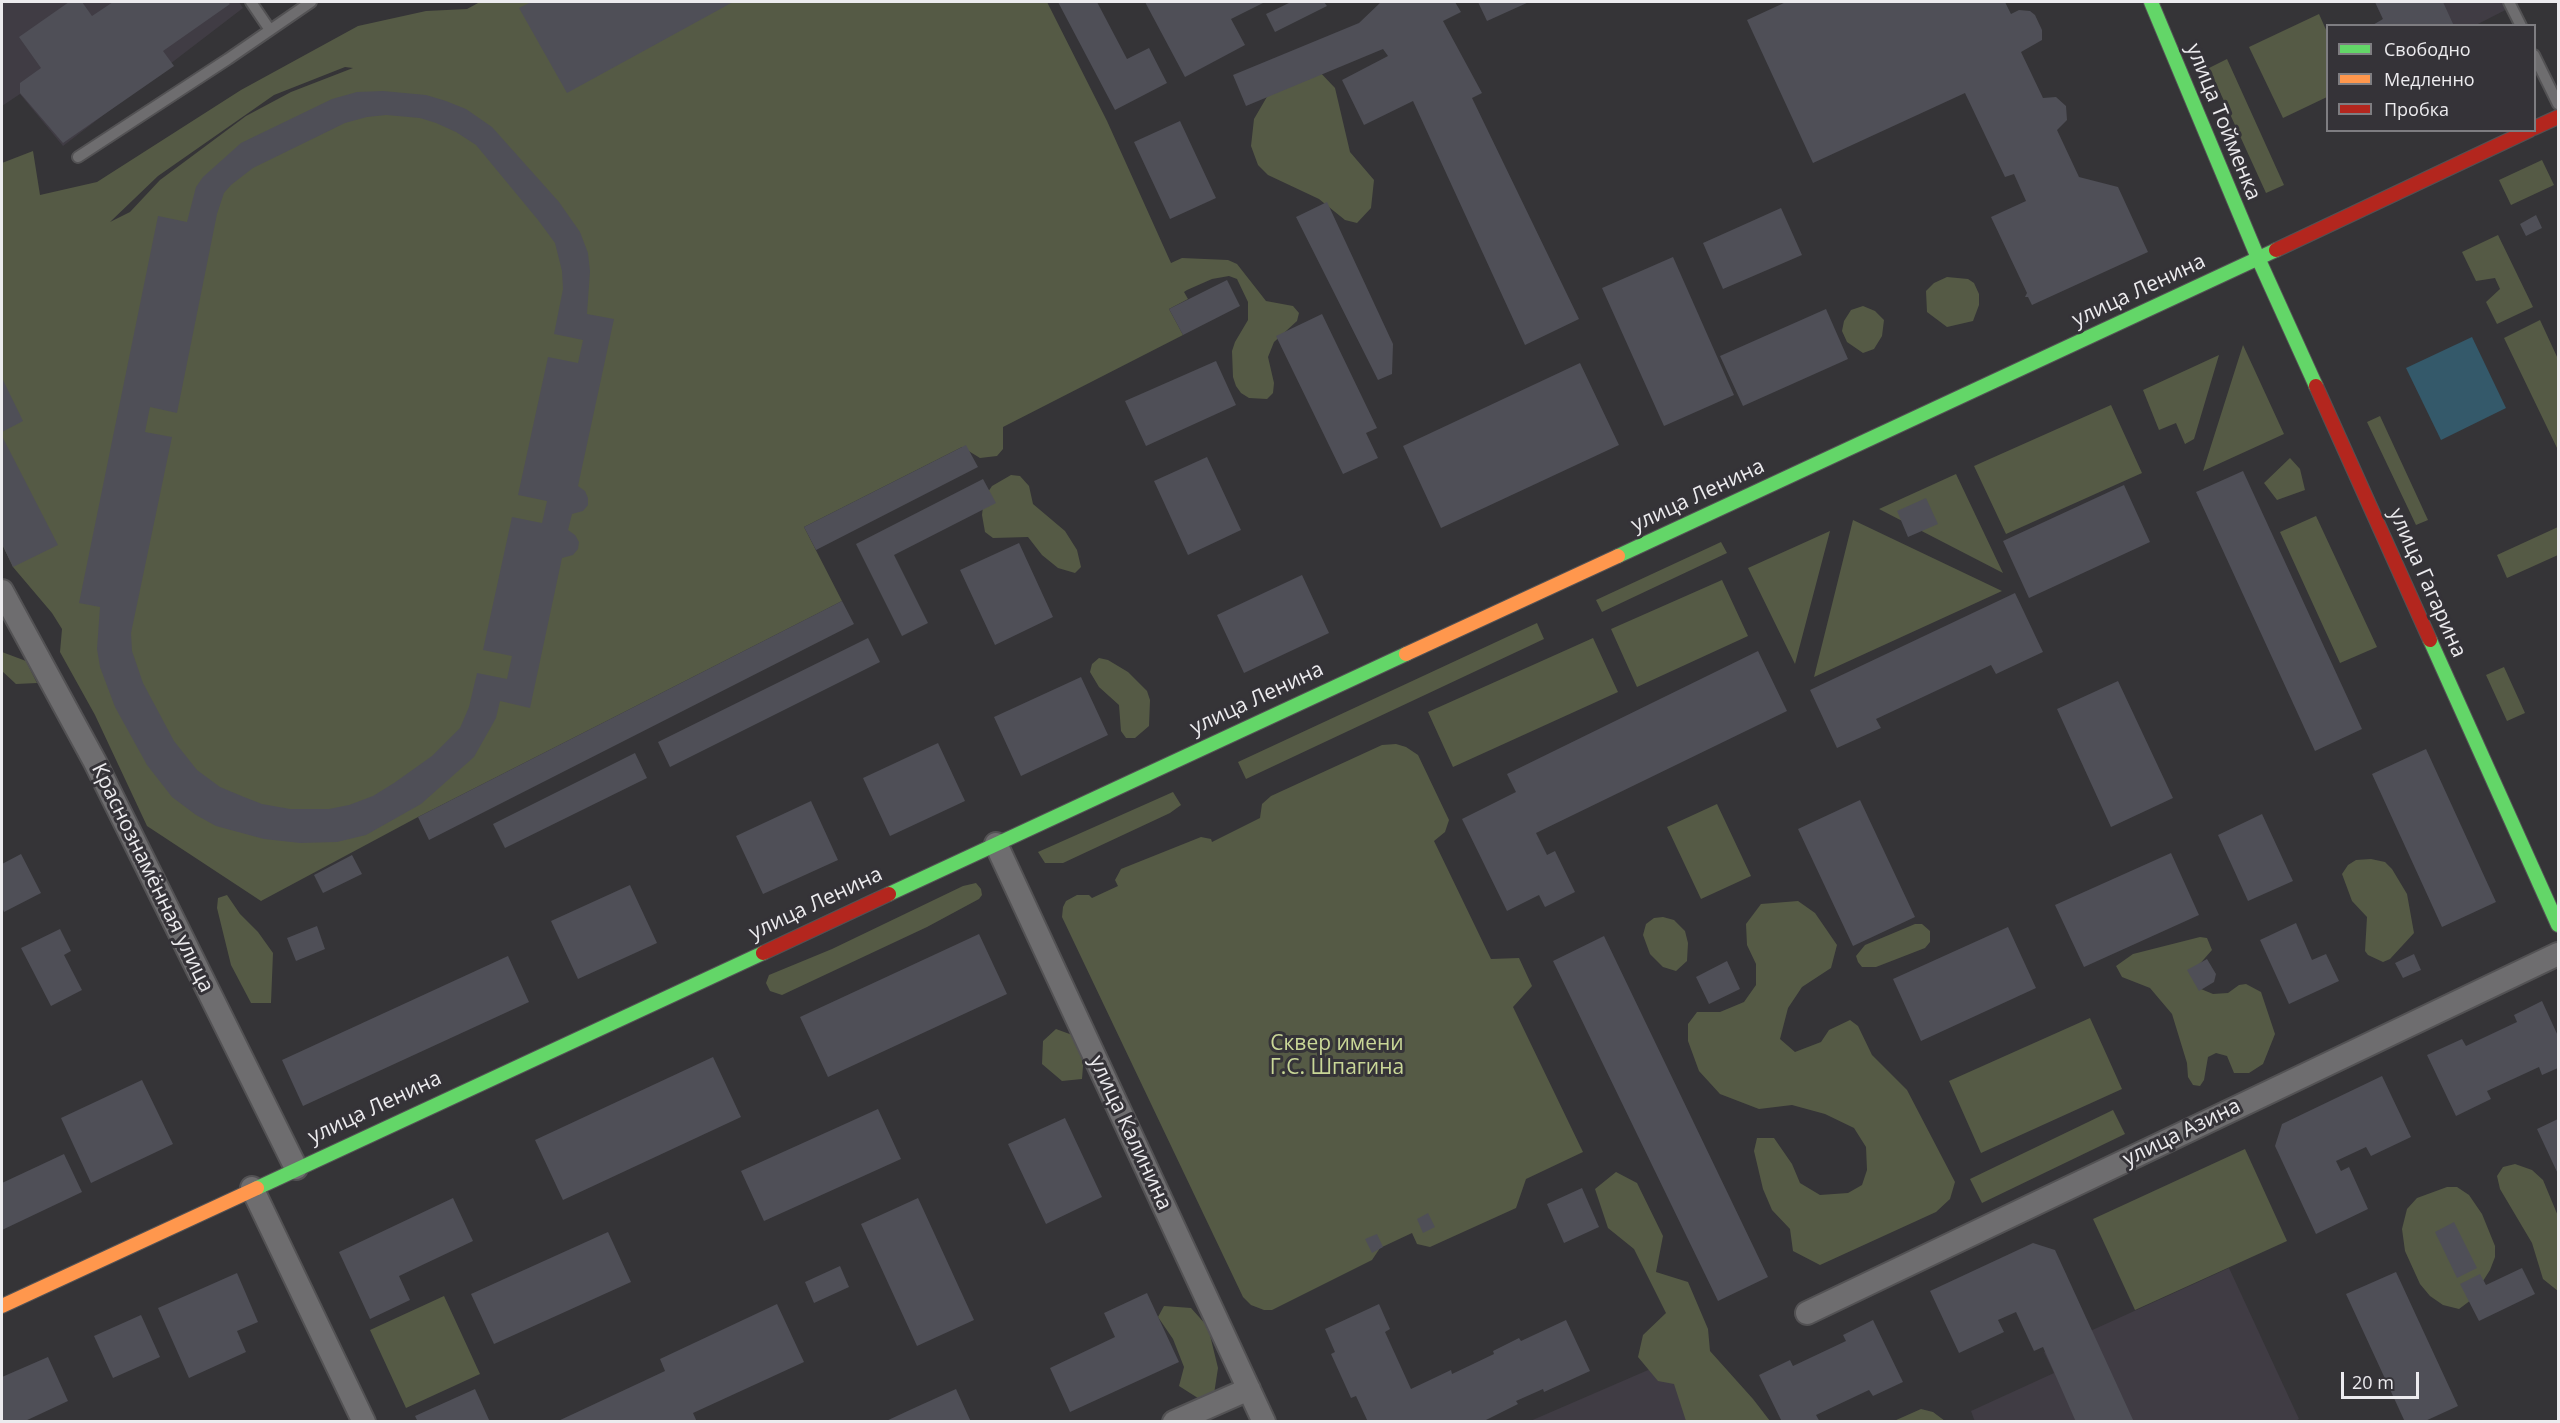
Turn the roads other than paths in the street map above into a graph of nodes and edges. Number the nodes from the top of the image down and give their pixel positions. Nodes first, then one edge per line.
1 (251, 2) edge
2 (312, 2) edge
3 (2151, 2) edge
4 (2509, 2) edge
5 (2520, 24) edge
6 (270, 30) junction
7 (2536, 57) edge
8 (2559, 104) edge
9 (2559, 117) edge
10 (2536, 128) edge
11 (2526, 132) edge
12 (78, 157) dead end
13 (2258, 258) junction
14 (2, 591) edge
15 (996, 844) junction
16 (2559, 925) edge
17 (2559, 954) edge
18 (296, 1168) junction
19 (252, 1188) junction
20 (2, 1306) edge
21 (1807, 1313) dead end
22 (1249, 1389) junction
23 (356, 1419) edge
24 (1174, 1422) edge
25 (1264, 1422) edge

1 - 6 lane
2 - 6 lane
3 - 13 street, улица Тойменка
4 - 5 lane
6 - 12 lane
7 - 8 lane
9 - 10 street
11 - 13 street, улица Ленина
13 - 15 street, улица Ленина
13 - 16 street, улица Гагарина
14 - 18 street, Краснознамённая улица
15 - 18 street, улица Ленина
15 - 22 street, улица Калинина
17 - 21 street, улица Азина
18 - 19 street, улица Ленина
19 - 20 street, улица Ленина
19 - 23 street
22 - 24 street
22 - 25 street, улица Калинина

